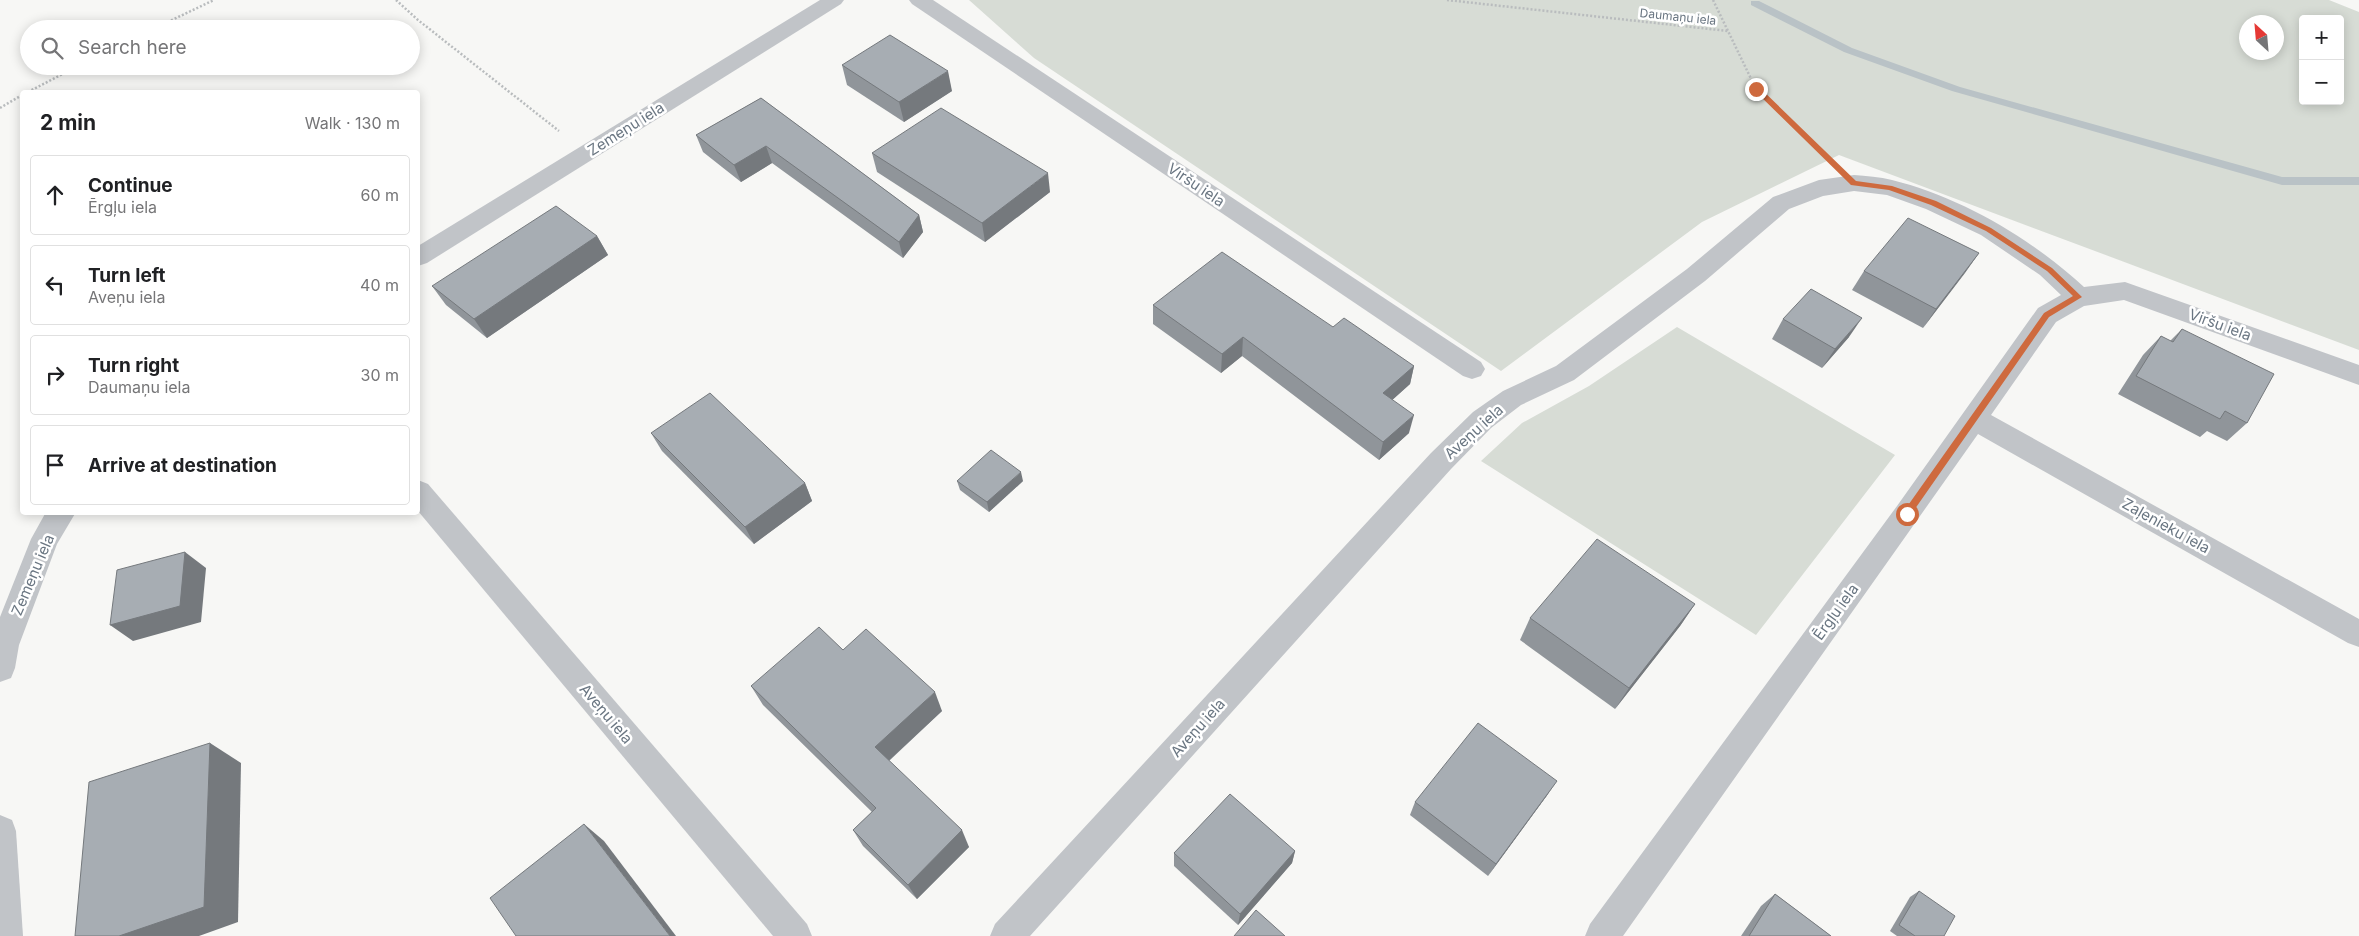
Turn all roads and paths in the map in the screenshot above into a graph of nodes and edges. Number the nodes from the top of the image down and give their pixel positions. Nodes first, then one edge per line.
1 (214, 0) edge
2 (396, 0) edge
3 (834, 0) edge
4 (919, 0) edge
5 (1447, 0) edge
6 (1713, 0) edge
7 (172, 20) edge
8 (418, 20) edge
9 (420, 22) edge
10 (1728, 31) junction
11 (61, 75) edge
12 (32, 90) edge
13 (20, 96) edge
14 (0, 108) edge
15 (587, 153) junction
16 (1854, 183) junction
17 (420, 256) edge
18 (2078, 297) junction
19 (1472, 370) dead end
20 (2359, 375) edge
21 (1973, 418) junction
22 (420, 494) edge
23 (60, 515) edge
24 (2359, 634) edge
25 (1, 653) edge
26 (0, 831) edge
27 (6, 936) edge
28 (795, 936) edge
29 (1007, 936) edge
30 (1602, 936) edge

1 - 7 path
2 - 8 path
3 - 15 street, Zemeņu iela
4 - 19 street, Viršu iela
5 - 10 path, Daumaņu iela
6 - 10 path, Daumaņu iela
9 - 15 path
10 - 16 path, Daumaņu iela
11 - 12 path
13 - 14 path
15 - 17 street, Zemeņu iela
16 - 18 street, Aveņu iela
16 - 29 street, Aveņu iela
18 - 20 street, Viršu iela
18 - 21 street, Ērgļu iela
21 - 24 street, Zaļenieku iela
21 - 30 street, Ērgļu iela
22 - 28 street, Aveņu iela
23 - 25 street, Zemeņu iela
26 - 27 street

